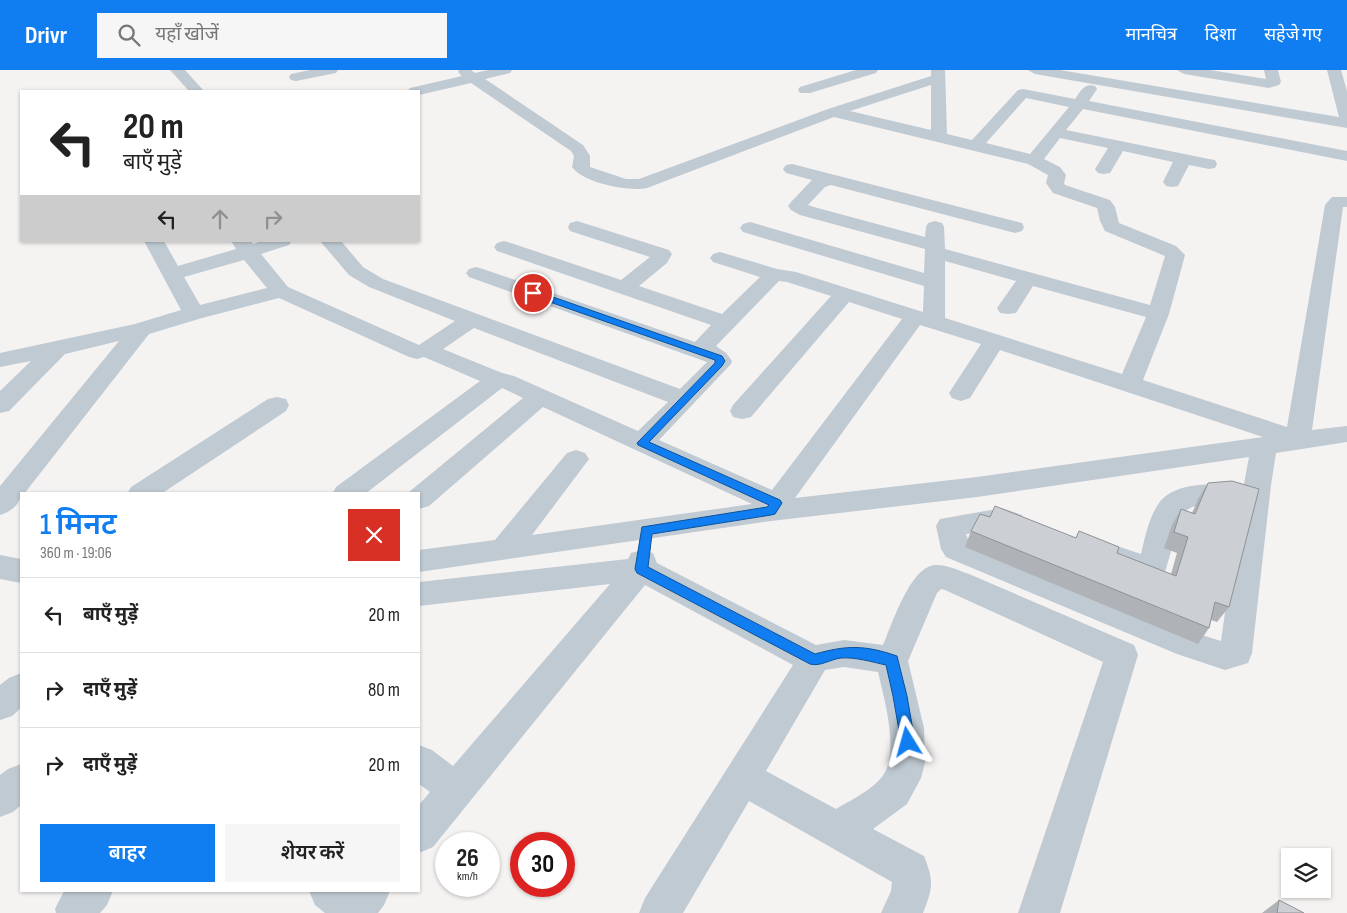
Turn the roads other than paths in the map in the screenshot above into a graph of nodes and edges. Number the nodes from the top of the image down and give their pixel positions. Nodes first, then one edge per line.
1 (177, 70) edge
2 (331, 70) edge
3 (506, 70) edge
4 (815, 70) edge
5 (871, 70) edge
6 (1132, 70) edge
7 (1184, 70) edge
8 (1271, 70) edge
9 (1334, 70) edge
10 (291, 74) edge
11 (467, 74) edge
12 (938, 74) edge
13 (1034, 77) edge
14 (837, 80) junction
15 (1125, 86) junction
16 (1090, 89) dead end
17 (196, 90) edge
18 (307, 90) edge
19 (418, 90) edge
20 (805, 90) dead end
21 (1079, 104) junction
22 (833, 112) junction
23 (1347, 118) edge
24 (1347, 124) edge
25 (1057, 133) junction
26 (939, 136) junction
27 (975, 146) junction
28 (1118, 146) junction
29 (1347, 156) edge
30 (1183, 159) junction
31 (1034, 160) junction
32 (1209, 164) dead end
33 (792, 169) dead end
34 (1104, 169) dead end
35 (830, 179) junction
36 (1172, 182) dead end
37 (936, 198) junction
38 (1347, 202) edge
39 (576, 226) dead end
40 (1015, 227) dead end
41 (750, 228) dead end
42 (155, 242) edge
43 (274, 242) edge
44 (331, 242) edge
45 (244, 246) edge
46 (504, 247) dead end
47 (935, 248) junction
48 (530, 256) junction
49 (720, 258) dead end
50 (173, 274) junction
51 (775, 275) junction
52 (1028, 278) junction
53 (935, 283) junction
54 (624, 288) junction
55 (280, 291) junction
56 (845, 294) junction
57 (1008, 308) dead end
58 (194, 313) junction
59 (1158, 314) junction
60 (472, 319) junction
61 (924, 319) junction
62 (727, 323) junction
63 (141, 329) junction
64 (994, 342) junction
65 (57, 349) junction
66 (427, 350) junction
67 (718, 358) junction
68 (0, 360) edge
69 (497, 380) junction
70 (1130, 384) junction
71 (962, 393) dead end
72 (540, 397) junction
73 (685, 400) junction
74 (0, 405) edge
75 (277, 405) dead end
76 (742, 411) dead end
77 (1347, 434) edge
78 (1298, 440) junction
79 (642, 443) junction
80 (1264, 447) junction
81 (576, 459) dead end
82 (144, 492) edge
83 (349, 492) edge
84 (932, 492) junction
85 (420, 498) edge
86 (1255, 501) junction
87 (0, 505) edge
88 (773, 507) junction
89 (950, 526) junction
90 (647, 530) junction
91 (1039, 531) edge
92 (504, 549) junction
93 (1095, 550) edge
94 (420, 561) edge
95 (0, 566) edge
96 (641, 569) junction
97 (20, 571) edge
98 (420, 594) edge
99 (814, 660) junction
100 (892, 660) junction
101 (20, 689) edge
102 (0, 705) edge
103 (420, 763) edge
104 (743, 778) junction
105 (20, 782) edge
106 (456, 790) junction
107 (0, 799) edge
108 (836, 829) junction
109 (420, 833) edge
110 (660, 913) edge
111 (902, 913) edge
112 (1039, 913) edge

1 - 17 street
2 - 10 street
3 - 11 street
4 - 14 street
5 - 14 street
6 - 15 street
7 - 8 street
9 - 23 street
10 - 18 street
11 - 19 street
11 - 22 street
12 - 22 street
12 - 26 street
13 - 15 street
13 - 21 street
13 - 27 street
14 - 20 street
15 - 24 street
16 - 21 street
21 - 25 street
21 - 29 street
22 - 26 street
25 - 28 street
25 - 31 street
26 - 27 street
27 - 31 street
28 - 30 street
28 - 34 street
30 - 32 street
30 - 36 street
31 - 59 street
33 - 35 street
35 - 37 street
35 - 47 street
37 - 40 street
37 - 47 street
38 - 78 street
39 - 54 street
41 - 53 street
42 - 50 street
43 - 45 street
44 - 60 street
45 - 50 street
45 - 55 street
46 - 48 street
47 - 52 street
47 - 53 street
48 - 54 street
48 - 67 street
49 - 51 street
50 - 58 street
51 - 56 street
51 - 62 street
52 - 57 street
52 - 59 street
53 - 61 street
54 - 62 street
55 - 58 street
55 - 66 street
56 - 61 street
56 - 76 street
58 - 63 street
59 - 70 street
60 - 66 street
60 - 73 street
61 - 64 street
61 - 88 street
62 - 67 street
63 - 65 street
63 - 87 street
64 - 70 street
64 - 71 street
65 - 68 street
65 - 74 street
66 - 69 street
67 - 73 street
69 - 72 street
69 - 83 street
70 - 78 street
72 - 79 street
72 - 85 street
73 - 79 street
75 - 82 street
77 - 78 street
78 - 80 street
79 - 88 street
80 - 84 street
80 - 86 street
81 - 92 street
84 - 88 street
84 - 89 street
86 - 89 street
86 - 93 street
88 - 90 street
89 - 91 street
90 - 92 street
90 - 96 street
92 - 94 street
95 - 97 street
96 - 98 street
96 - 99 street
96 - 106 street
99 - 100 street
99 - 104 street
100 - 108 street
100 - 112 street
101 - 102 street
103 - 106 street
104 - 108 street
104 - 110 street
105 - 107 street
106 - 109 street
108 - 111 street

